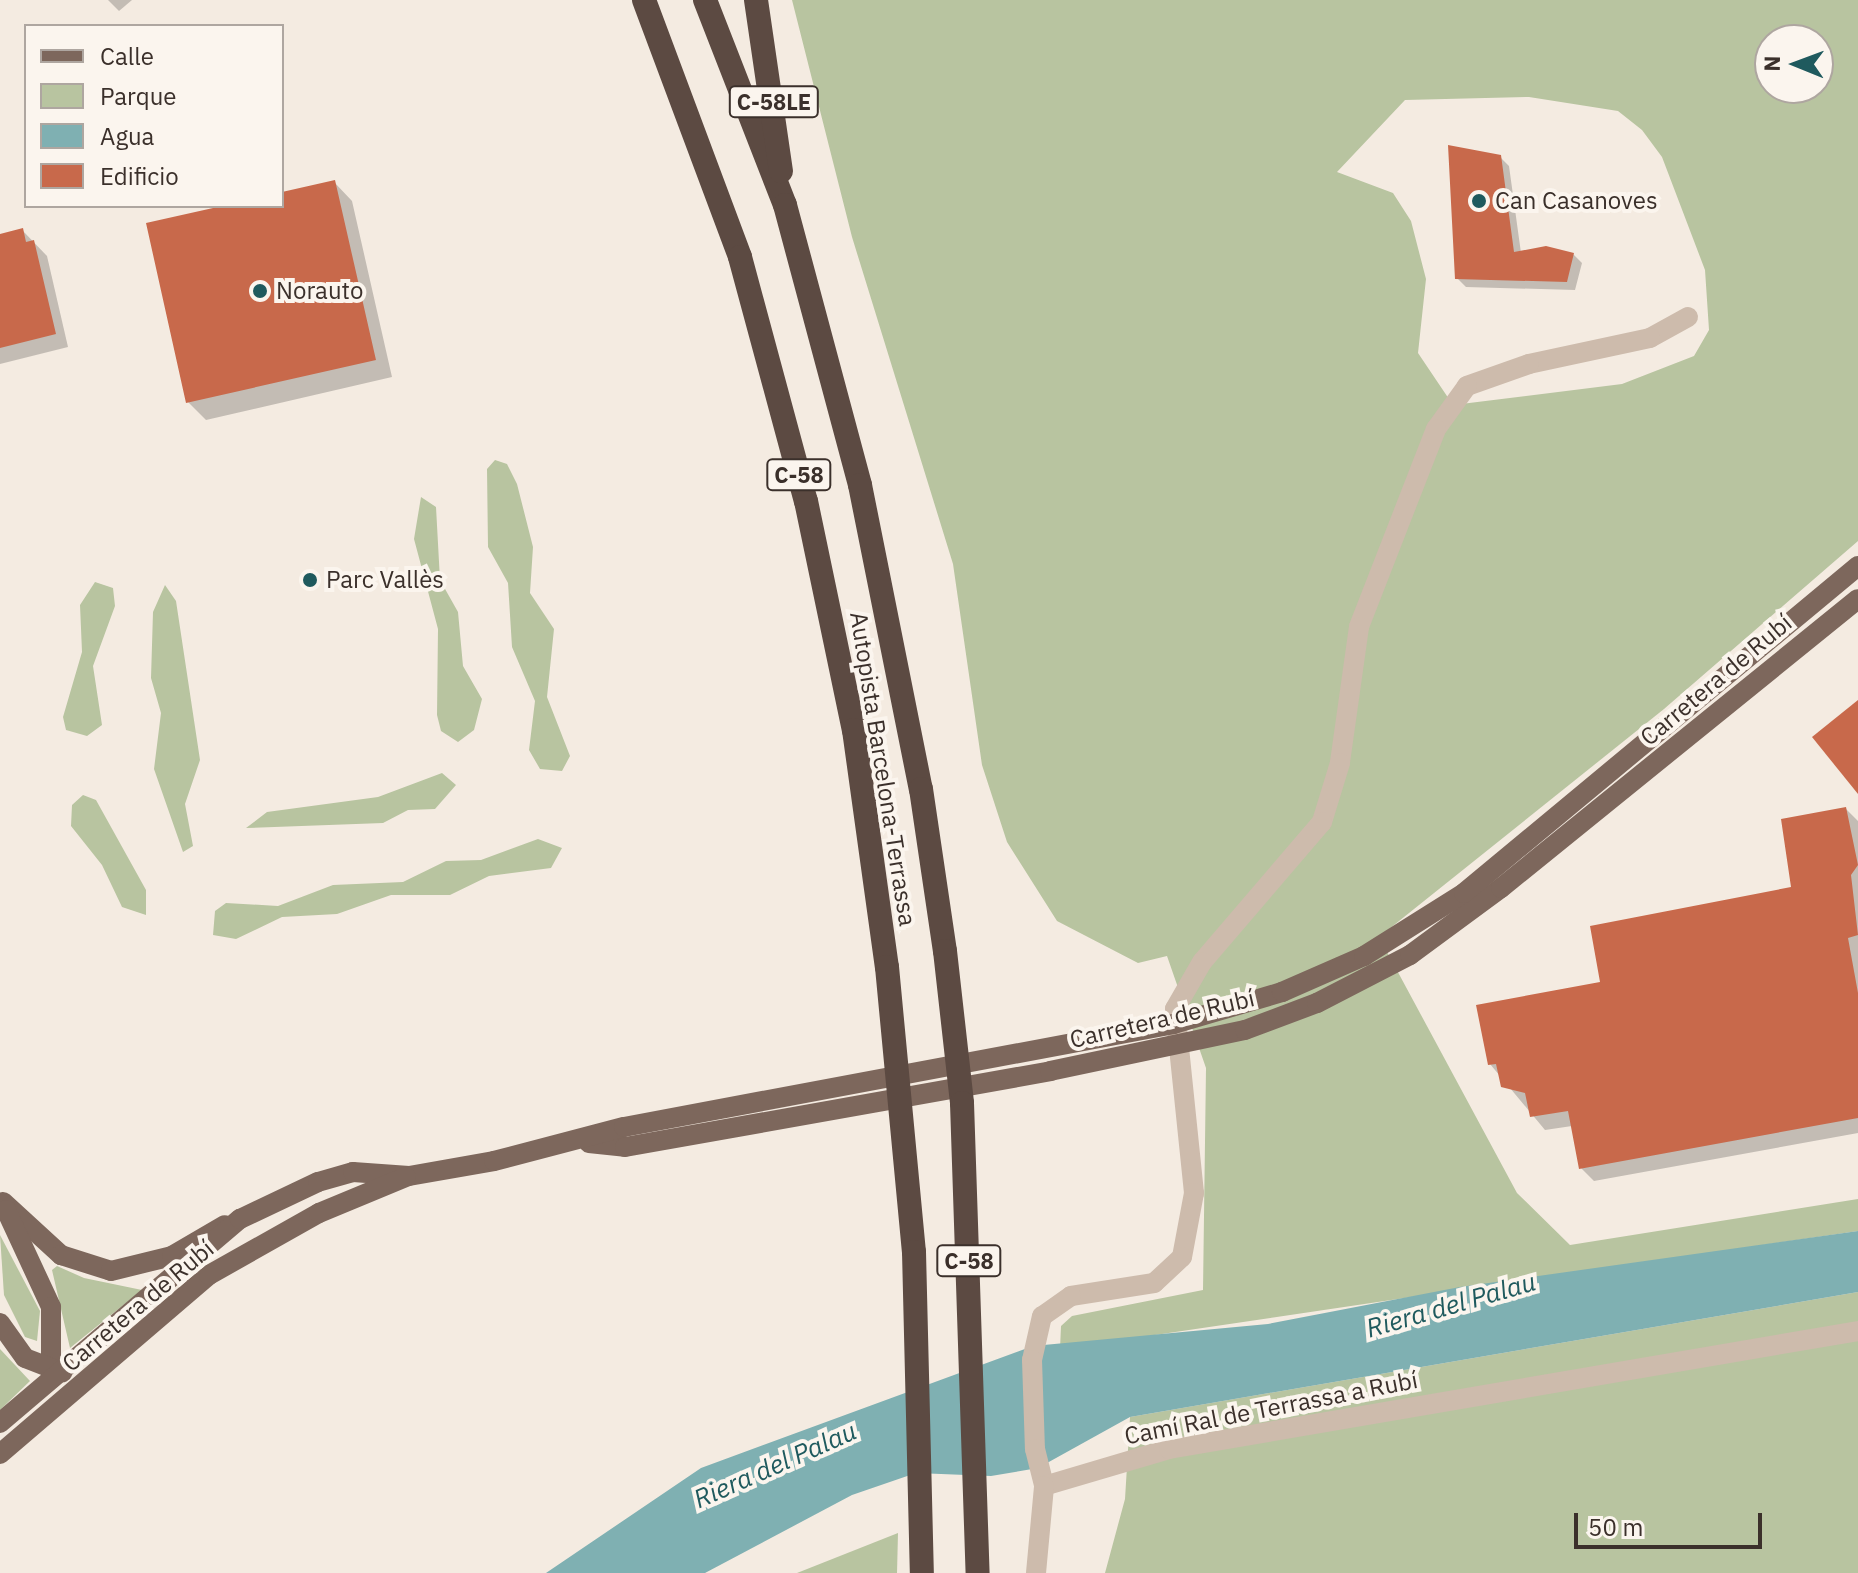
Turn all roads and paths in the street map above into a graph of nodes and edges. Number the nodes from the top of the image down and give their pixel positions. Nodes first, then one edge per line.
1 (644, 0) edge
2 (705, 0) edge
3 (756, 0) edge
4 (785, 205) junction
5 (1688, 317) dead end
6 (1858, 566) edge
7 (1858, 599) edge
8 (1282, 992) junction
9 (1174, 1024) junction
10 (1179, 1045) junction
11 (1012, 1054) junction
12 (585, 1142) junction
13 (409, 1176) junction
14 (1, 1198) edge
15 (240, 1219) junction
16 (0, 1323) edge
17 (1858, 1331) edge
18 (134, 1338) junction
19 (52, 1373) junction
20 (0, 1423) edge
21 (0, 1443) edge
22 (0, 1454) edge
23 (1044, 1486) junction
24 (922, 1573) edge
25 (978, 1573) edge
26 (1036, 1573) edge

1 - 24 highway, Autopista Barcelona-Terrassa / C-58, bridge
2 - 4 highway, Autopista Barcelona-Terrassa / C-58
3 - 4 highway, C-58LE
4 - 25 highway, Autopista Barcelona-Terrassa / C-58, bridge
5 - 9 street
6 - 8 main road, Carretera de Rubí
7 - 10 main road, Carretera de Rubí
8 - 9 main road, Carretera de Rubí
8 - 10 main road
9 - 10 street
9 - 11 main road, Carretera de Rubí
10 - 11 main road
10 - 12 main road, Carretera de Rubí
10 - 23 street
11 - 12 main road, Carretera de Rubí
12 - 13 main road, Carretera de Rubí
13 - 15 main road, Carretera de Rubí
13 - 18 main road, Carretera de Rubí
14 - 15 main road
14 - 19 main road
15 - 19 main road, Carretera de Rubí
16 - 19 main road
17 - 23 street, Camí Ral de Terrassa a Rubí
18 - 19 main road
18 - 22 main road, Carretera de Rubí
19 - 20 main road, Carretera de Rubí
19 - 21 main road
23 - 26 street

